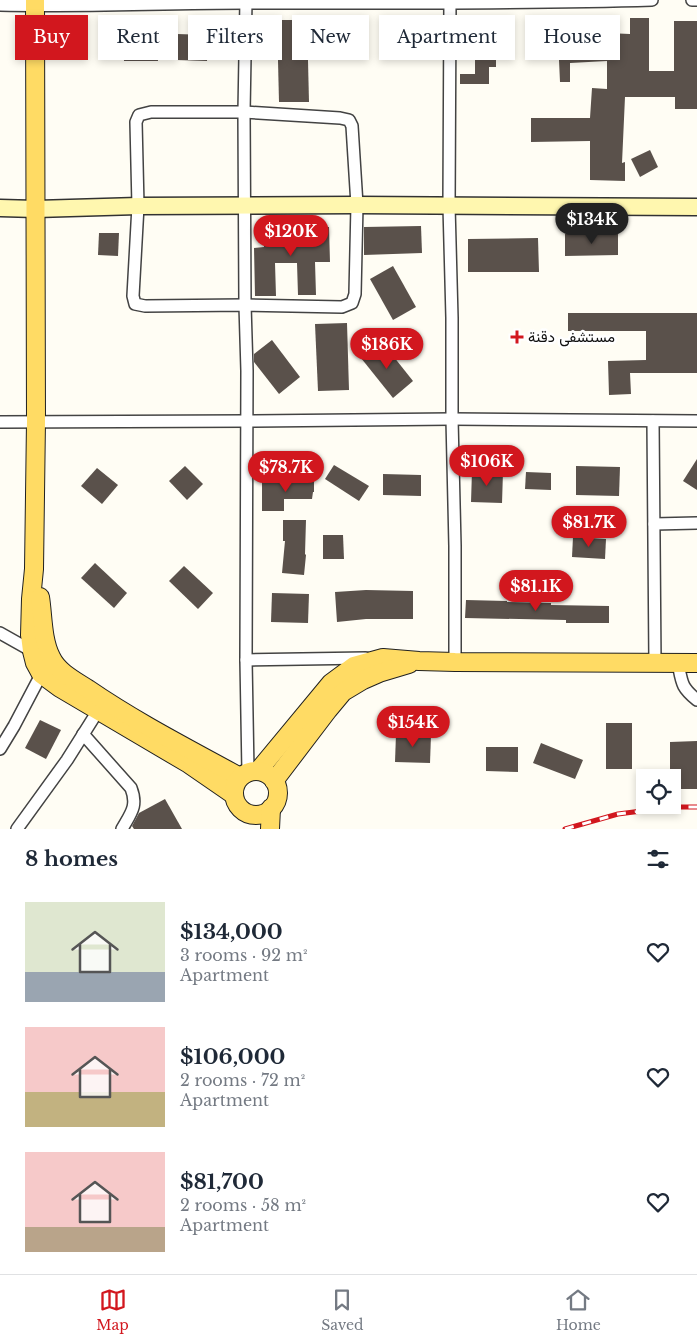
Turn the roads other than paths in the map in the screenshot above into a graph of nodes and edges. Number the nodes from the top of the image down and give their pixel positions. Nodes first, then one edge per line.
1 (626, 0) edge
2 (652, 0) edge
3 (692, 0) edge
4 (697, 0) edge
5 (142, 2) edge
6 (246, 2) edge
7 (349, 2) edge
8 (450, 2) edge
9 (35, 3) edge
10 (0, 5) edge
11 (244, 112) junction
12 (357, 205) junction
13 (138, 206) junction
14 (245, 206) junction
15 (449, 206) junction
16 (697, 207) edge
17 (0, 208) edge
18 (36, 209) junction
19 (245, 305) junction
20 (452, 419) junction
21 (36, 421) junction
22 (246, 421) junction
23 (653, 421) junction
24 (697, 421) edge
25 (0, 422) edge
26 (697, 523) edge
27 (654, 524) junction
28 (34, 569) junction
29 (0, 633) edge
30 (32, 651) junction
31 (50, 656) junction
32 (383, 658) junction
33 (246, 660) junction
34 (419, 661) junction
35 (455, 662) junction
36 (678, 663) junction
37 (697, 663) edge
38 (654, 664) junction
39 (41, 674) junction
40 (337, 688) junction
41 (697, 700) edge
42 (101, 706) junction
43 (83, 734) junction
44 (0, 749) edge
45 (249, 774) junction
46 (274, 781) junction
47 (234, 796) junction
48 (271, 808) junction
49 (245, 820) edge
50 (17, 829) edge
51 (122, 829) edge
52 (270, 829) edge

1 - 2 street
1 - 8 street
3 - 4 street
5 - 6 street
5 - 9 street
6 - 7 street
6 - 11 street
7 - 8 street
8 - 15 street
9 - 10 street
9 - 18 main road
11 - 12 street
11 - 13 street
11 - 14 street
12 - 14 street
12 - 15 street
12 - 19 street
13 - 14 street
13 - 18 street
13 - 19 street
14 - 19 street
15 - 16 street
15 - 20 street
17 - 18 street
18 - 21 main road
19 - 22 street
20 - 22 street
20 - 23 street
20 - 35 street
21 - 22 street
21 - 25 street
21 - 28 main road
22 - 33 street
23 - 24 street
23 - 27 street
26 - 27 street
27 - 38 street
28 - 30 main road
28 - 31 main road
29 - 30 street
30 - 39 main road
31 - 39 street
31 - 42 main road
32 - 33 street
32 - 34 main road
32 - 40 main road
33 - 45 street
34 - 35 main road
34 - 40 main road
35 - 38 main road
36 - 37 main road
36 - 38 main road
36 - 41 street
39 - 42 main road
39 - 44 street
40 - 45 main road
40 - 46 main road
42 - 43 street
42 - 45 main road
42 - 47 main road
43 - 50 street
43 - 51 street
45 - 46 main road
45 - 47 main road
46 - 48 main road
47 - 49 main road
48 - 49 main road
48 - 52 main road

